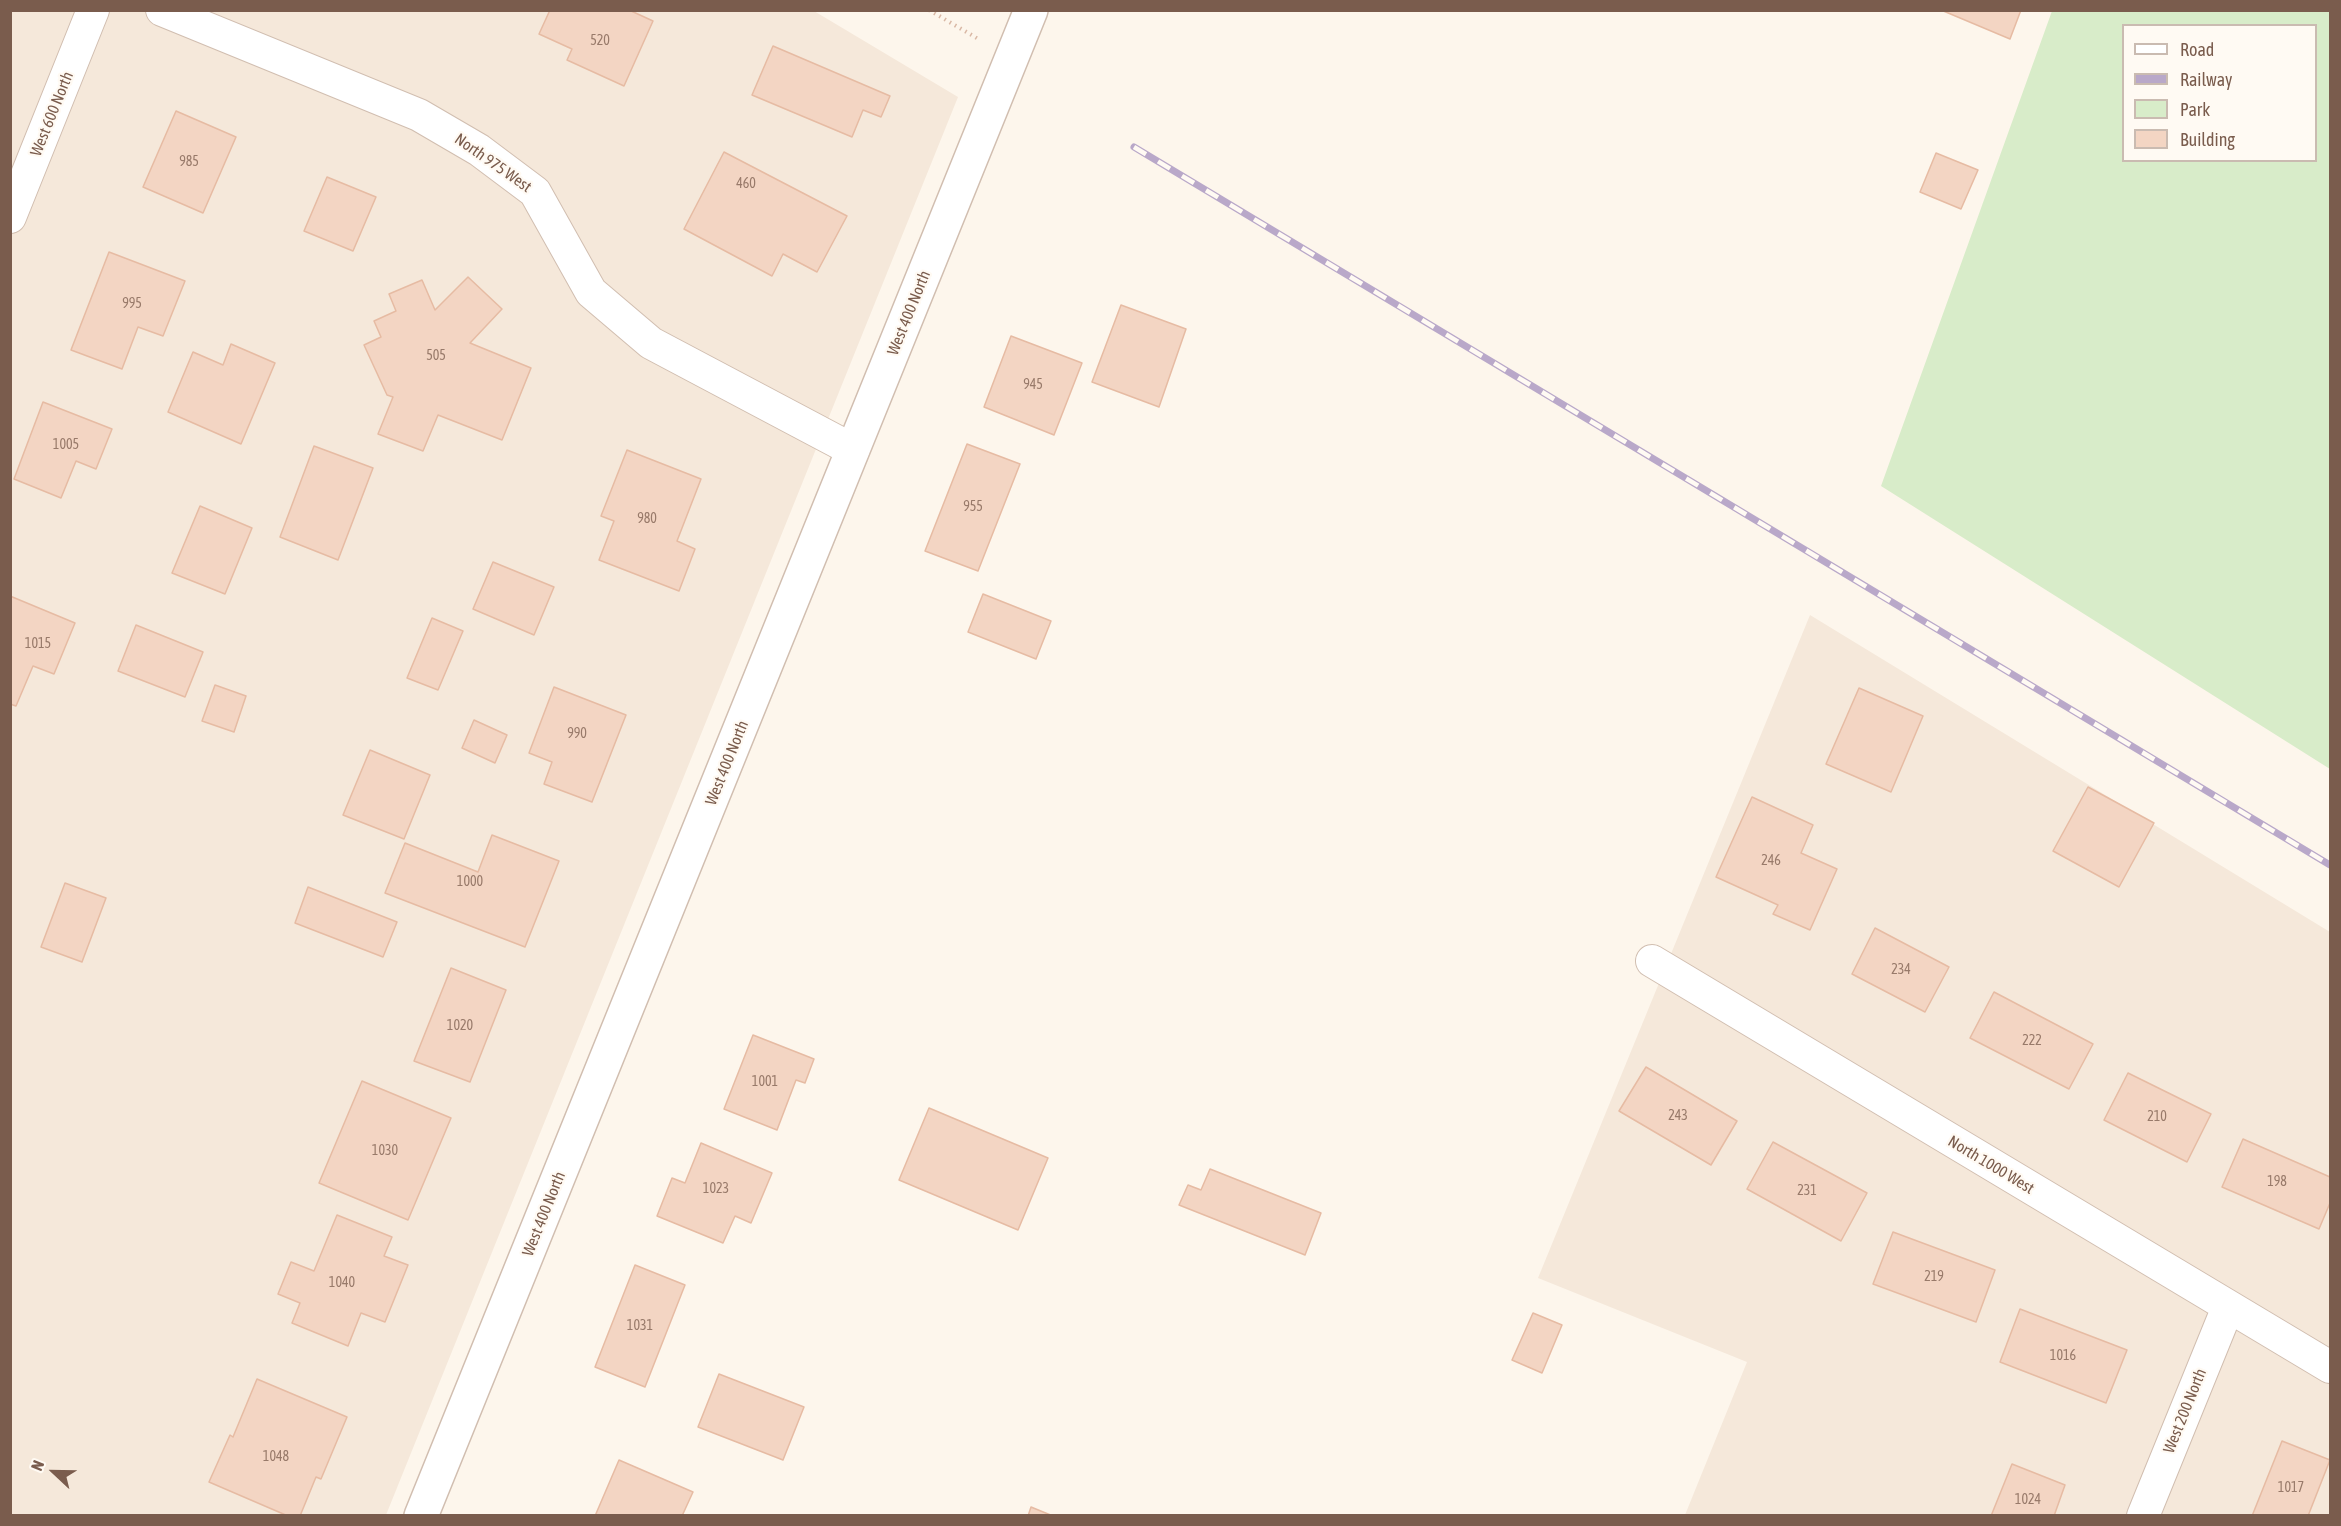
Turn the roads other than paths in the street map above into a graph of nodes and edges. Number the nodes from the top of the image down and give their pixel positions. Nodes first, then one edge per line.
1 (93, 10) edge
2 (162, 10) edge
3 (1031, 10) edge
4 (10, 217) edge
5 (853, 450) junction
6 (1652, 961) dead end
7 (2228, 1307) junction
8 (2331, 1367) edge
9 (422, 1515) edge
10 (2143, 1515) edge

1 - 4 street, West 600 North
2 - 5 street, North 975 West
3 - 5 street, West 400 North
5 - 9 street, West 400 North
6 - 7 street, North 1000 West
7 - 8 street, North 1000 West
7 - 10 street, West 200 North

